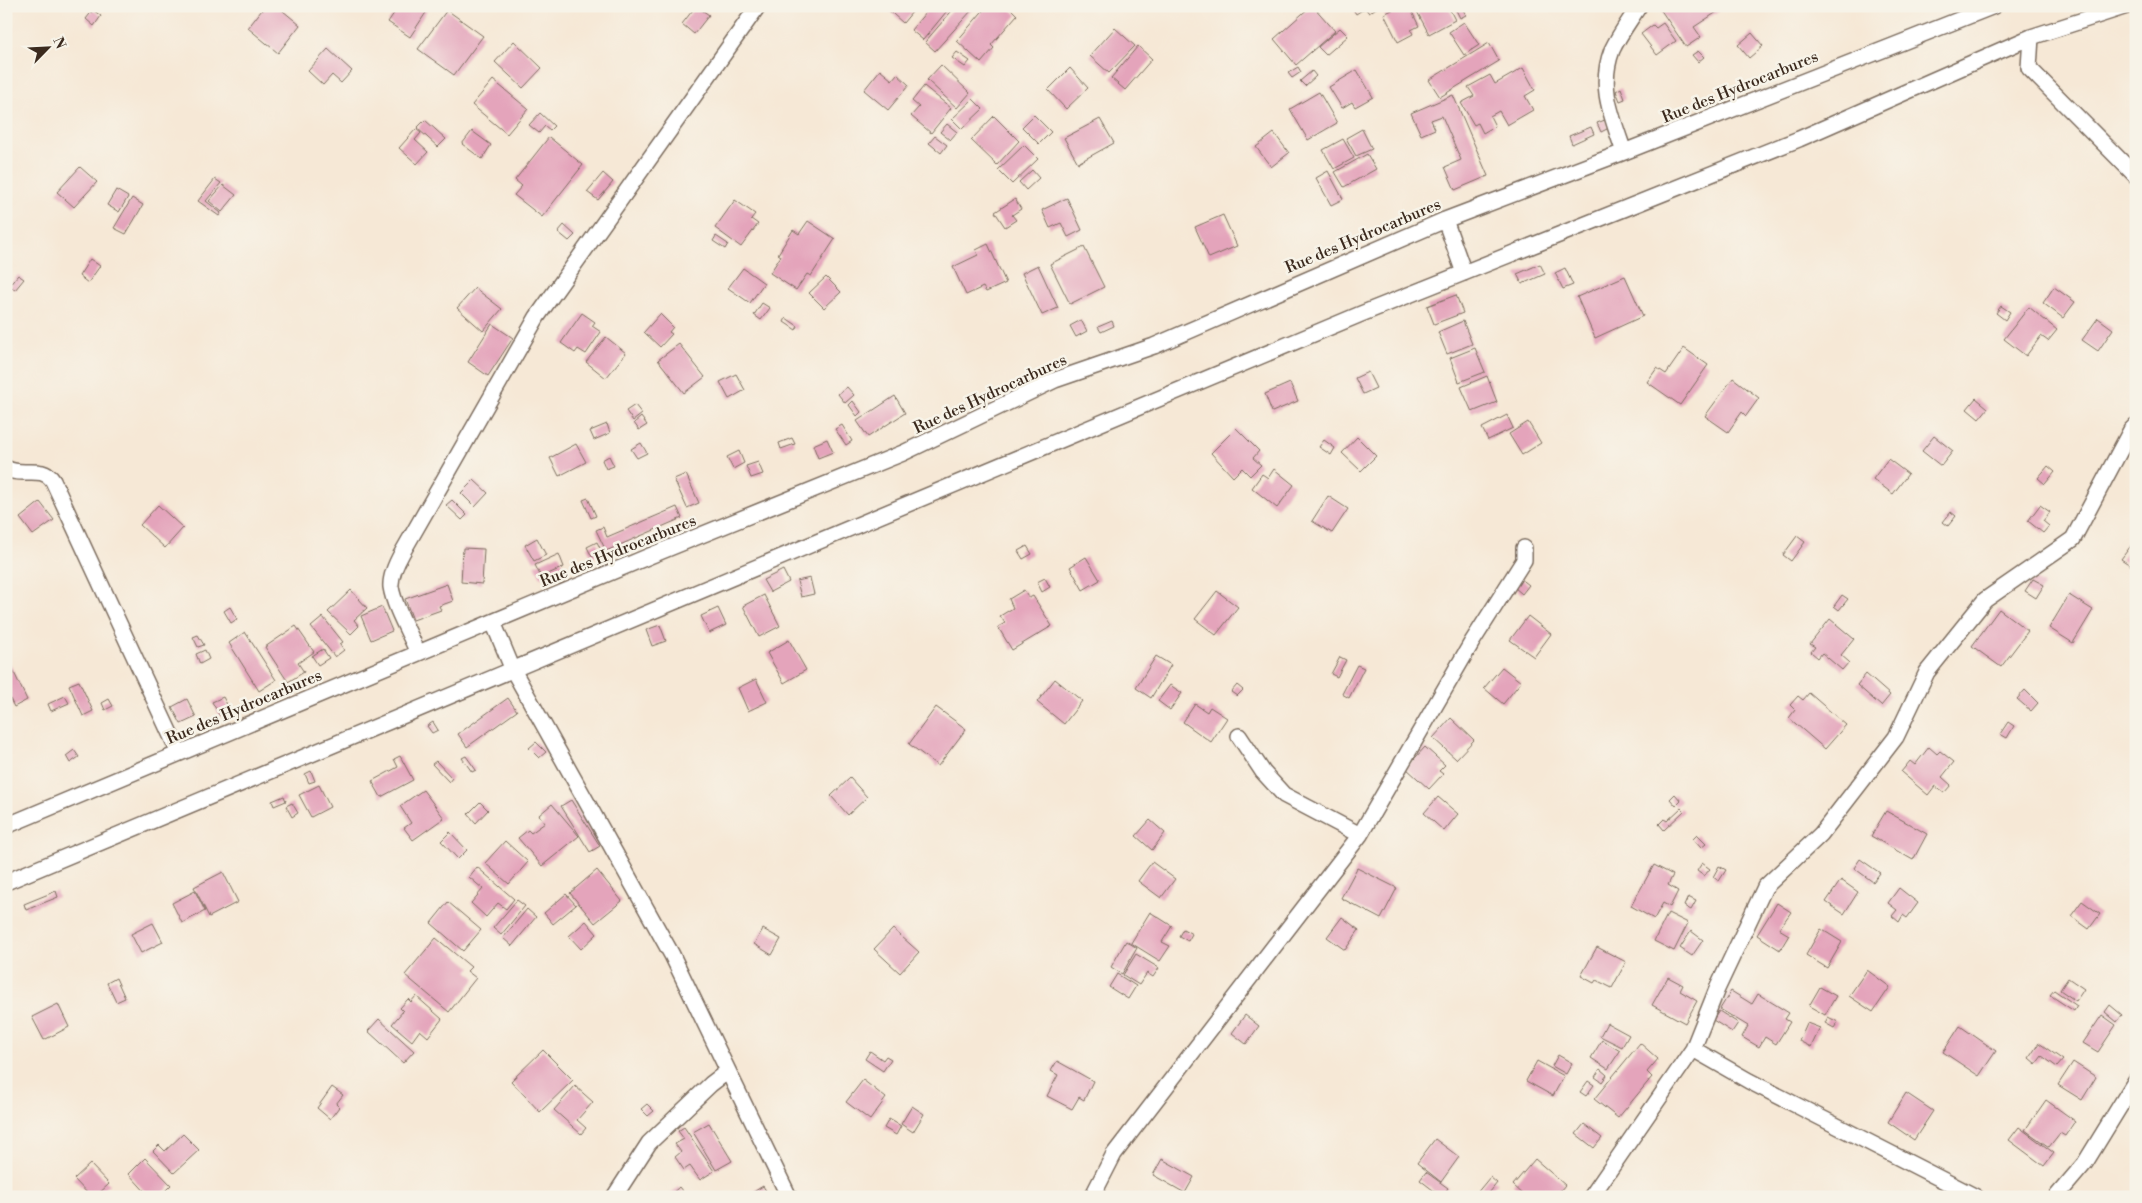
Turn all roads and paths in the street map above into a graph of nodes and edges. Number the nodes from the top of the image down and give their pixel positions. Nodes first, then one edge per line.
1 (758, 6) edge
2 (1639, 6) edge
3 (1994, 6) edge
4 (2126, 6) edge
5 (2031, 37) junction
6 (1624, 152) junction
7 (2136, 176) edge
8 (1444, 220) junction
9 (1464, 273) junction
10 (2136, 425) edge
11 (6, 468) edge
12 (1524, 548) dead end
13 (493, 622) junction
14 (418, 653) junction
15 (513, 670) junction
16 (1239, 736) dead end
17 (179, 754) junction
18 (6, 826) edge
19 (1360, 835) junction
20 (6, 882) edge
21 (1693, 1048) junction
22 (728, 1071) junction
23 (2136, 1080) edge
24 (614, 1197) edge
25 (789, 1197) edge
26 (1092, 1197) edge
27 (1592, 1197) edge
28 (1976, 1197) edge
29 (2056, 1197) edge

1 - 14 street
2 - 6 street
3 - 6 street, Rue des Hydrocarbures
4 - 5 street
5 - 7 street
5 - 9 street
6 - 8 street, Rue des Hydrocarbures
8 - 9 street
8 - 13 street, Rue des Hydrocarbures
9 - 15 street
10 - 21 street
11 - 17 street
12 - 19 street
13 - 14 street, Rue des Hydrocarbures
13 - 15 street
14 - 17 street, Rue des Hydrocarbures
15 - 20 street
15 - 22 street
16 - 19 street
17 - 18 street, Rue des Hydrocarbures
19 - 26 street
21 - 27 street
21 - 28 street
22 - 24 street
22 - 25 street
23 - 29 street

